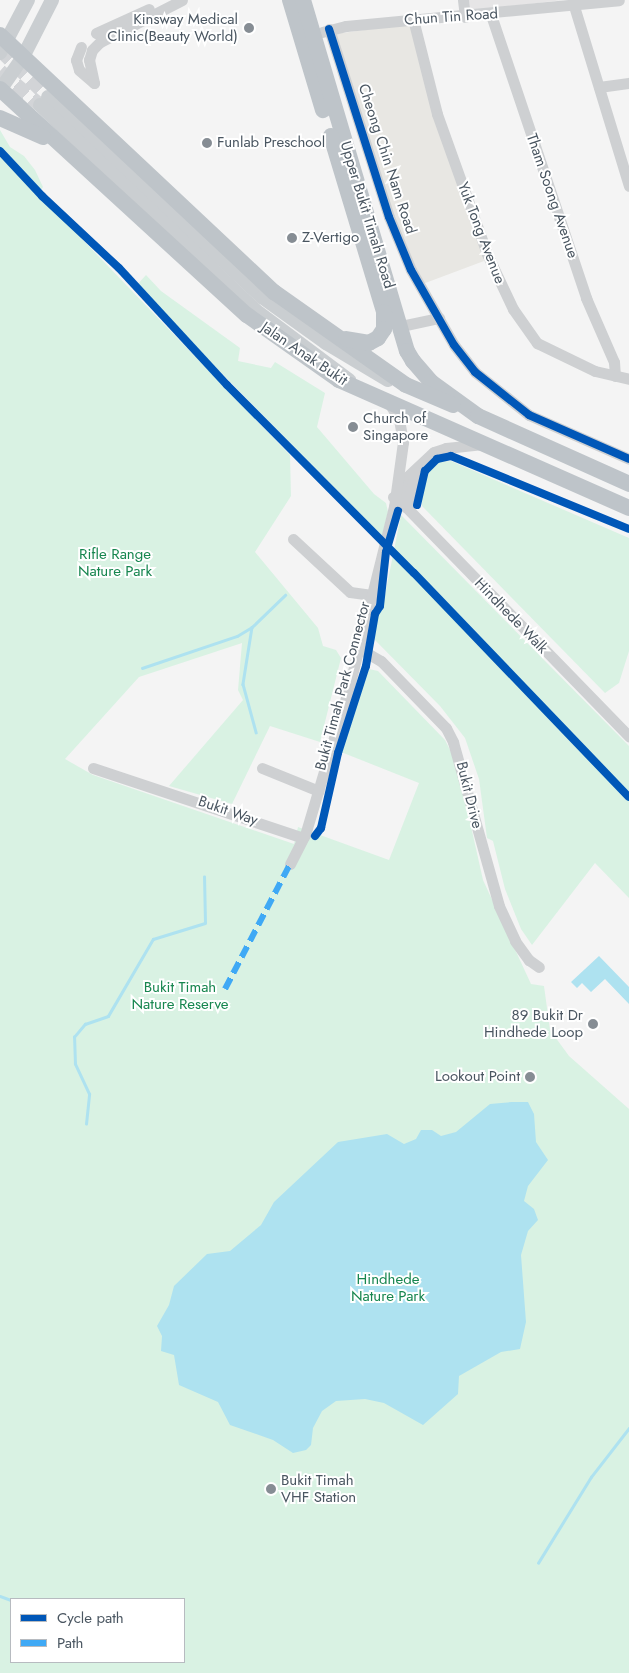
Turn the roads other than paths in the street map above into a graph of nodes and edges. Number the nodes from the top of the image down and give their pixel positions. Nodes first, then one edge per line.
1 (28, 0) edge
2 (52, 0) edge
3 (167, 0) edge
4 (182, 0) edge
5 (290, 0) edge
6 (303, 0) edge
7 (463, 0) edge
8 (619, 0) edge
9 (574, 6) junction
10 (490, 14) junction
11 (464, 17) junction
12 (412, 19) junction
13 (329, 29) junction
14 (96, 33) dead end
15 (313, 35) junction
16 (3, 43) edge
17 (81, 47) dead end
18 (23, 57) junction
19 (629, 83) edge
20 (599, 86) junction
21 (0, 90) edge
22 (0, 118) edge
23 (64, 150) junction
24 (626, 162) edge
25 (629, 186) edge
26 (433, 307) junction
27 (439, 318) junction
28 (423, 320) junction
29 (401, 326) junction
30 (332, 334) junction
31 (615, 376) junction
32 (629, 379) edge
33 (406, 385) junction
34 (359, 389) junction
35 (390, 403) junction
36 (478, 416) junction
37 (485, 444) junction
38 (629, 459) edge
39 (628, 482) edge
40 (398, 503) junction
41 (629, 508) edge
42 (293, 539) dead end
43 (372, 594) junction
44 (360, 648) junction
45 (629, 736) edge
46 (93, 768) dead end
47 (262, 768) dead end
48 (319, 791) junction
49 (303, 840) junction
50 (290, 864) dead end
51 (539, 967) dead end

1 - 16 main road
2 - 18 main road
3 - 14 street
4 - 17 street
5 - 30 highway, Upper Bukit Timah Road
6 - 15 highway, Upper Bukit Timah Road
7 - 11 street
8 - 9 street, Chun Tin Road
9 - 10 street, Chun Tin Road
9 - 20 street
10 - 11 street, Chun Tin Road
10 - 31 street, Tham Soong Avenue
11 - 12 street, Chun Tin Road
12 - 13 street, Chun Tin Road
12 - 31 street, Yuk Tong Avenue
13 - 15 street, Chun Tin Road
13 - 26 street, Cheong Chin Nam Road
15 - 29 highway, Upper Bukit Timah Road
16 - 18 highway, Jalan Anak Bukit
18 - 21 main road
18 - 30 highway, Jalan Anak Bukit
19 - 20 street
20 - 24 street
21 - 23 highway, Jalan Anak Bukit
22 - 23 highway
23 - 34 highway, Jalan Anak Bukit
24 - 25 street
26 - 27 street, Cheong Chin Nam Road
26 - 28 street
27 - 28 street
27 - 38 street, Cheong Chin Nam Road
28 - 29 street
29 - 36 highway, Upper Bukit Timah Road
30 - 33 highway, Jalan Anak Bukit
31 - 32 street, Yuk Tong Avenue
33 - 34 main road, Jalan Anak Bukit
33 - 36 highway, Jalan Anak Bukit
34 - 35 highway
35 - 37 highway
35 - 40 street
36 - 39 highway, Upper Bukit Timah Road
37 - 40 street
37 - 41 highway
40 - 43 street
40 - 45 street, Hindhede Walk
42 - 43 street
43 - 44 street
44 - 48 street
44 - 51 street, Bukit Drive
46 - 49 street, Bukit Way
47 - 48 street
48 - 49 street
49 - 50 street

